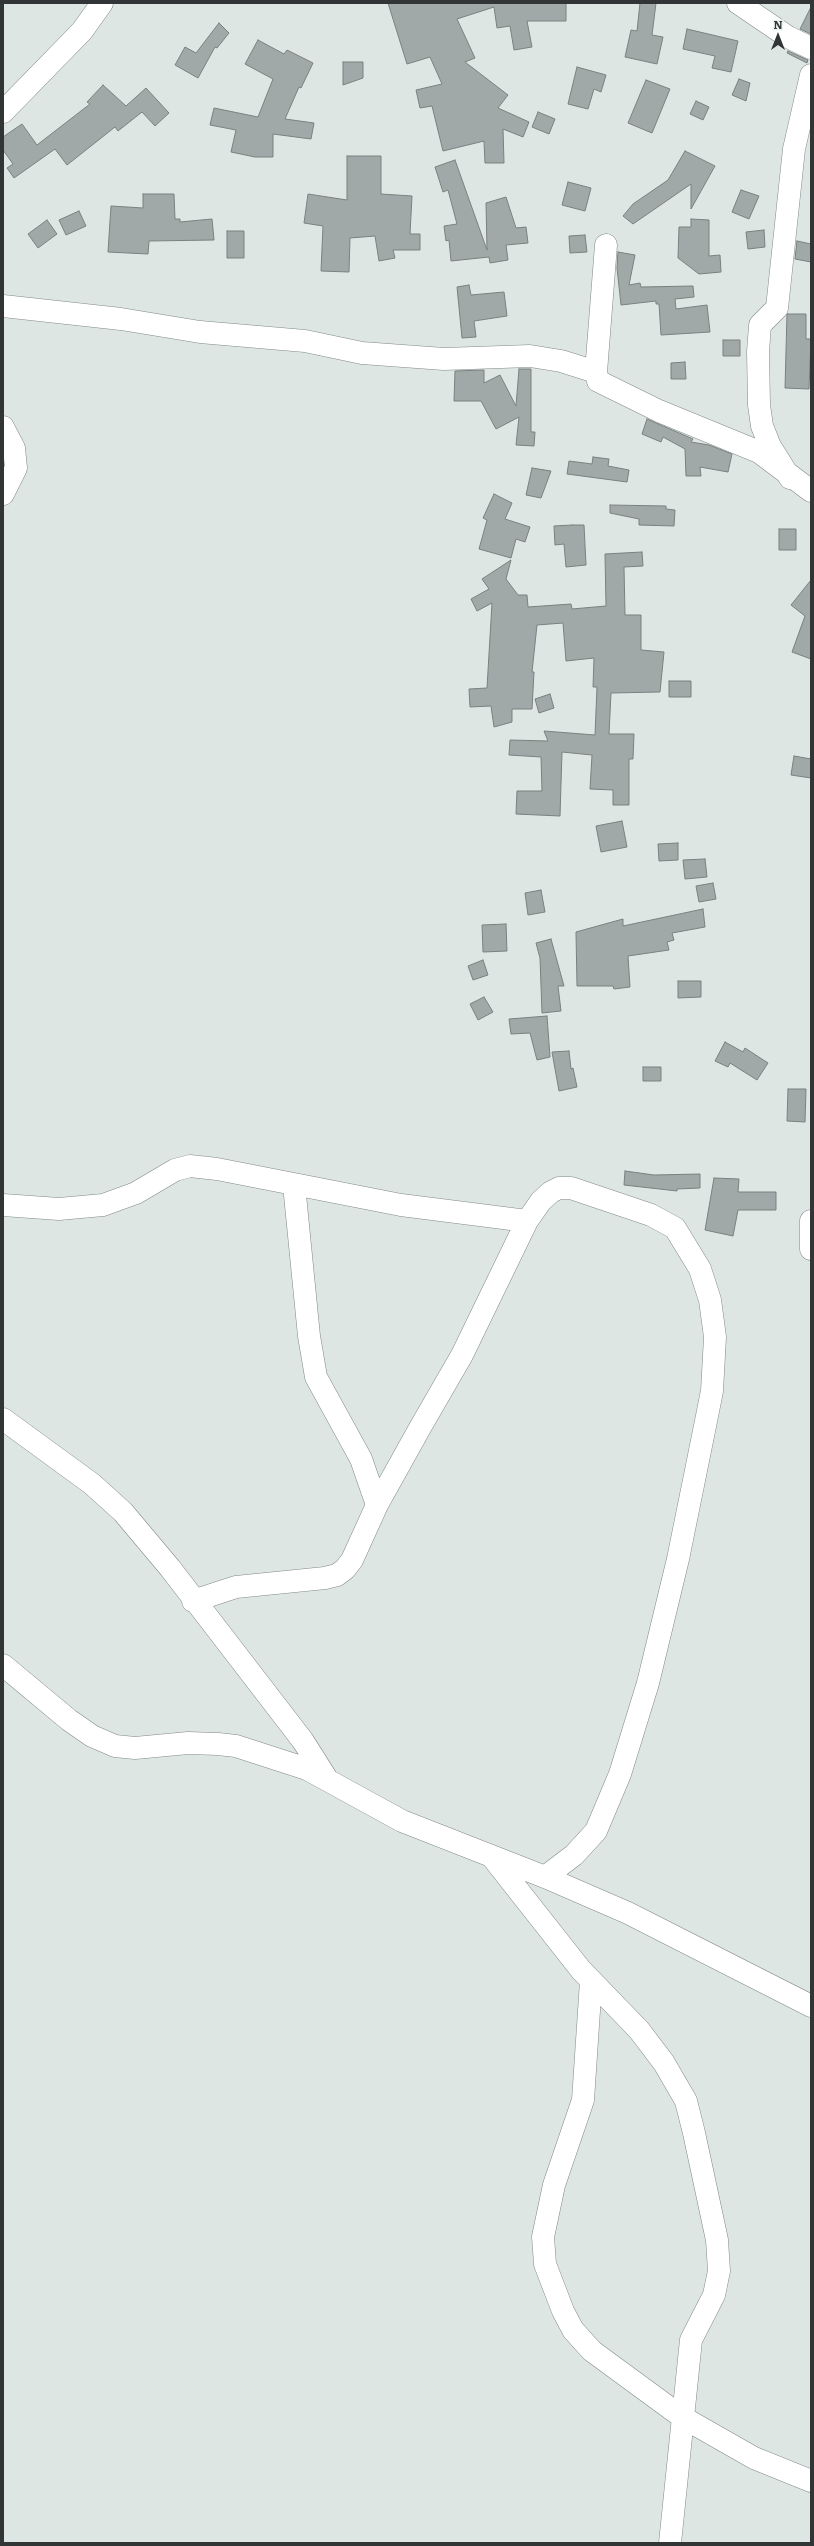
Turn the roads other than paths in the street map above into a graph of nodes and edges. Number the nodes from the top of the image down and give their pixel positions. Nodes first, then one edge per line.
1 (102, 3) edge
2 (738, 3) edge
3 (811, 48) edge
4 (811, 75) edge
5 (3, 112) edge
6 (606, 245) dead end
7 (3, 306) edge
8 (596, 372) junction
9 (3, 427) edge
10 (790, 478) junction
11 (811, 491) edge
12 (3, 494) edge
13 (294, 1185) junction
14 (3, 1205) edge
15 (527, 1221) junction
16 (811, 1221) edge
17 (811, 1249) edge
18 (3, 1419) edge
19 (377, 1505) junction
20 (193, 1601) junction
21 (4, 1666) edge
22 (327, 1780) junction
23 (491, 1856) junction
24 (545, 1877) junction
25 (591, 1981) junction
26 (811, 2006) edge
27 (682, 2417) junction
28 (811, 2481) edge
29 (670, 2543) edge

1 - 5 street
2 - 3 street
4 - 10 street
6 - 8 street
7 - 8 street
8 - 10 street
9 - 12 street
10 - 11 street
13 - 14 street
13 - 15 street
13 - 19 street
15 - 19 street
15 - 24 street
16 - 17 street
18 - 20 street
19 - 20 street
20 - 22 street
21 - 22 street
22 - 23 street
23 - 24 street
23 - 25 street
24 - 26 street
25 - 27 street
25 - 27 street
27 - 28 street
27 - 29 street

